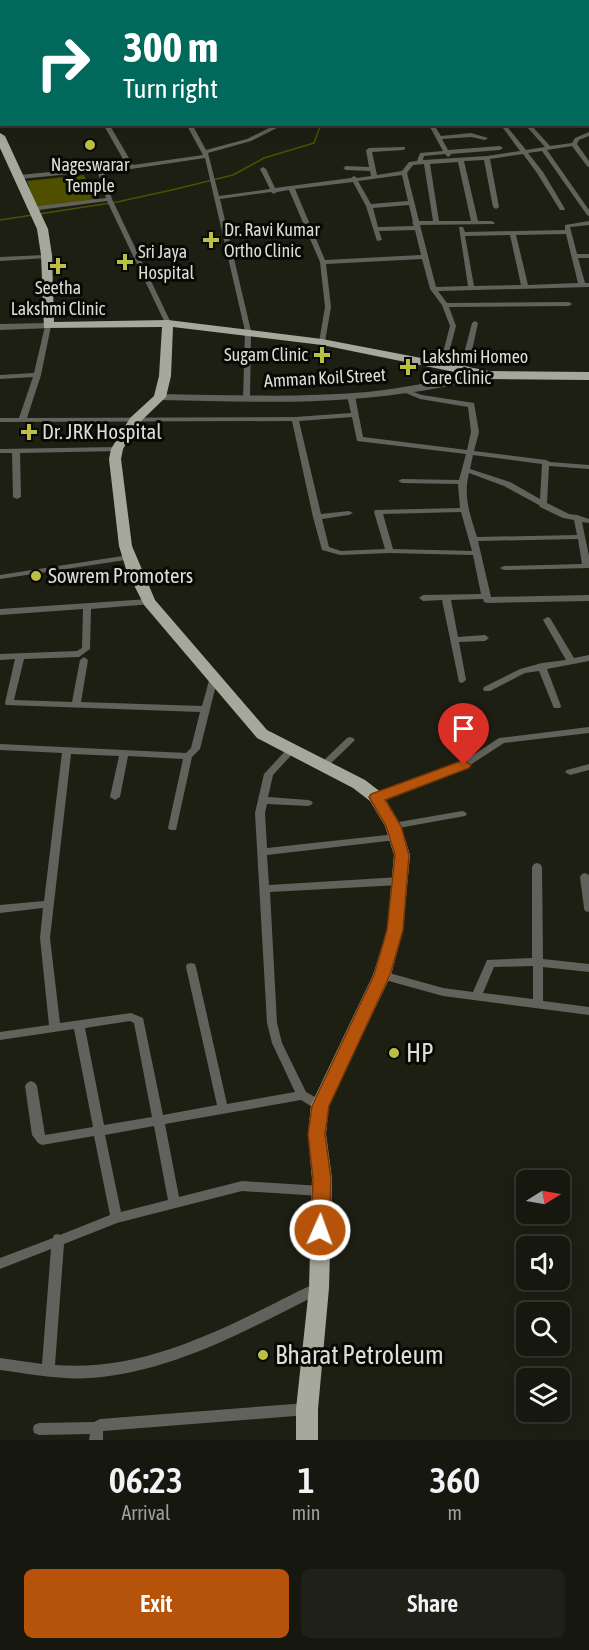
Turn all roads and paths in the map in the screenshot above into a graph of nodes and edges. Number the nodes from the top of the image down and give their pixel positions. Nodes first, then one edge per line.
1 (55, 0) edge
2 (69, 0) edge
3 (107, 126) edge
4 (190, 126) edge
5 (279, 126) edge
6 (435, 126) edge
7 (504, 126) edge
8 (528, 126) dead end
9 (589, 134) edge
10 (0, 136) edge
11 (439, 138) junction
12 (485, 138) dead end
13 (575, 146) junction
14 (589, 147) edge
15 (403, 148) dead end
16 (500, 148) dead end
17 (545, 148) junction
18 (2, 150) edge
19 (447, 152) junction
20 (523, 152) junction
21 (206, 154) junction
22 (487, 158) junction
23 (461, 161) junction
24 (452, 162) junction
25 (419, 163) junction
26 (427, 163) junction
27 (589, 165) edge
28 (130, 166) junction
29 (262, 168) dead end
30 (346, 168) dead end
31 (372, 169) junction
32 (101, 172) junction
33 (404, 173) junction
34 (20, 177) junction
35 (374, 177) junction
36 (354, 178) junction
37 (292, 189) junction
38 (274, 192) junction
39 (216, 198) junction
40 (109, 200) junction
41 (409, 203) junction
42 (369, 206) junction
43 (496, 207) dead end
44 (32, 209) junction
45 (562, 209) dead end
46 (589, 214) edge
47 (572, 218) dead end
48 (460, 222) junction
49 (436, 223) junction
50 (475, 223) junction
51 (492, 223) dead end
52 (589, 223) edge
53 (415, 226) junction
54 (378, 229) junction
55 (567, 232) junction
56 (462, 234) junction
57 (513, 234) junction
58 (379, 240) dead end
59 (574, 256) junction
60 (589, 256) edge
61 (45, 257) junction
62 (424, 257) junction
63 (0, 259) edge
64 (323, 262) junction
65 (586, 285) edge
66 (525, 286) junction
67 (471, 287) junction
68 (433, 289) junction
69 (569, 304) dead end
70 (445, 305) junction
71 (168, 322) junction
72 (475, 323) dead end
73 (48, 326) junction
74 (0, 327) edge
75 (248, 331) junction
76 (322, 342) junction
77 (442, 364) junction
78 (464, 369) junction
79 (37, 375) junction
80 (489, 375) junction
81 (0, 376) edge
82 (589, 376) edge
83 (570, 378) junction
84 (589, 381) edge
85 (405, 391) junction
86 (351, 396) junction
87 (160, 397) junction
88 (246, 398) junction
89 (354, 415) junction
90 (295, 419) junction
91 (0, 420) edge
92 (22, 420) junction
93 (134, 421) junction
94 (117, 449) junction
95 (0, 451) edge
96 (16, 452) junction
97 (470, 453) junction
98 (548, 464) junction
99 (589, 466) edge
100 (466, 470) junction
101 (402, 480) dead end
102 (463, 482) junction
103 (17, 497) dead end
104 (543, 505) junction
105 (464, 510) junction
106 (349, 513) dead end
107 (316, 517) junction
108 (577, 517) junction
109 (589, 520) edge
110 (580, 537) junction
111 (474, 539) junction
112 (390, 551) junction
113 (475, 553) junction
114 (129, 558) junction
115 (504, 568) dead end
116 (0, 577) edge
117 (486, 596) junction
118 (423, 597) dead end
119 (446, 597) junction
120 (589, 598) edge
121 (149, 602) junction
122 (91, 606) junction
123 (0, 612) edge
124 (546, 620) dead end
125 (485, 638) dead end
126 (453, 640) junction
127 (0, 657) edge
128 (20, 657) junction
129 (589, 658) edge
130 (84, 660) dead end
131 (573, 662) junction
132 (542, 666) junction
133 (214, 677) junction
134 (462, 680) dead end
135 (487, 689) dead end
136 (76, 705) junction
137 (557, 706) dead end
138 (204, 709) junction
139 (589, 730) edge
140 (350, 740) dead end
141 (0, 747) edge
142 (291, 750) junction
143 (67, 752) junction
144 (124, 754) junction
145 (188, 756) junction
146 (323, 766) junction
147 (589, 767) edge
148 (570, 772) dead end
149 (114, 797) dead end
150 (376, 797) junction
151 (263, 800) junction
152 (308, 803) dead end
153 (462, 814) dead end
154 (173, 828) dead end
155 (395, 832) junction
156 (264, 852) junction
157 (537, 867) dead end
158 (585, 876) dead end
159 (400, 881) junction
160 (266, 889) junction
161 (48, 904) junction
162 (589, 908) edge
163 (0, 909) edge
164 (538, 963) junction
165 (191, 967) dead end
166 (589, 968) edge
167 (382, 975) junction
168 (476, 997) junction
169 (538, 1005) junction
170 (589, 1011) edge
171 (80, 1026) junction
172 (55, 1029) junction
173 (0, 1036) edge
174 (31, 1086) dead end
175 (302, 1095) junction
176 (320, 1106) junction
177 (224, 1109) junction
178 (160, 1120) junction
179 (99, 1131) junction
180 (321, 1191) junction
181 (175, 1204) junction
182 (116, 1218) junction
183 (58, 1239) junction
184 (0, 1264) edge
185 (319, 1288) junction
186 (0, 1364) edge
187 (48, 1371) junction
188 (307, 1409) junction
189 (39, 1429) dead end
190 (96, 1434) edge
191 (307, 1440) edge

1 - 2 street
3 - 28 street
4 - 21 street
5 - 21 street
6 - 11 street
7 - 20 street
8 - 17 street
9 - 13 street
10 - 18 main road
11 - 12 street
11 - 19 street
13 - 14 street
13 - 17 street
13 - 27 street
15 - 31 street
16 - 19 street
17 - 20 street
17 - 46 street
18 - 34 main road
19 - 24 street
19 - 25 street
20 - 22 street
20 - 45 street
21 - 28 street
21 - 39 street
22 - 23 street
22 - 43 street
23 - 24 street
23 - 50 street
24 - 26 street
25 - 26 street
25 - 33 street
26 - 49 street
28 - 32 street
29 - 38 street
30 - 31 street
31 - 35 street
32 - 34 street
32 - 40 street
33 - 35 street
33 - 41 street
34 - 44 main road
35 - 36 street
36 - 37 street
36 - 42 street
37 - 38 street
37 - 64 street
38 - 39 street
39 - 75 street
40 - 44 street
40 - 71 street
41 - 42 street
41 - 53 street
42 - 54 street
44 - 61 main road
46 - 47 street
48 - 49 street
48 - 50 street
48 - 56 street
49 - 53 street
50 - 51 street
52 - 55 street
53 - 54 street
53 - 62 street
54 - 58 street
55 - 57 street
55 - 59 street
56 - 57 street
56 - 67 street
57 - 66 street
59 - 60 street
59 - 65 street
61 - 63 street
61 - 73 main road
62 - 64 street
62 - 68 street
64 - 76 street
65 - 66 street
66 - 67 street
67 - 68 street
68 - 70 street
69 - 70 street
70 - 77 street
71 - 73 main road
71 - 75 main road
71 - 87 main road
72 - 78 street
73 - 74 street
73 - 79 street
75 - 76 main road
75 - 88 street
76 - 77 main road
77 - 78 main road
78 - 80 main road
79 - 81 street
79 - 92 street
80 - 83 main road
80 - 85 street, Amman Koil Street
82 - 83 main road
83 - 84 main road
85 - 86 street, Amman Koil Street
85 - 97 street
86 - 88 street, Amman Koil Street
86 - 89 street
87 - 88 street, Amman Koil Street
87 - 93 main road
89 - 90 street
89 - 97 street
90 - 93 street
90 - 107 street
91 - 92 street
92 - 93 street
93 - 94 main road
94 - 96 street
94 - 114 main road
95 - 96 street
96 - 103 street
97 - 98 street
97 - 100 street
98 - 99 street
98 - 104 street
100 - 102 street
100 - 104 street
101 - 102 street
102 - 105 street
104 - 108 street
105 - 111 street
105 - 112 street
106 - 107 street
107 - 112 street
108 - 109 street
108 - 110 street
110 - 111 street
110 - 115 street
111 - 113 street
112 - 113 street
113 - 117 street
114 - 116 street
114 - 121 main road
117 - 119 street
117 - 120 street
118 - 119 street
119 - 126 street
121 - 122 street
121 - 133 main road
122 - 123 street
122 - 128 street
124 - 131 street
125 - 126 street
126 - 134 street
127 - 128 street
128 - 136 street
129 - 131 street
130 - 136 street
131 - 132 street
132 - 135 street
132 - 137 street
133 - 138 street
133 - 142 main road
136 - 138 street
138 - 145 street
139 - 150 street
140 - 146 street
141 - 143 street
142 - 146 main road
142 - 151 street
143 - 144 street
143 - 161 street
144 - 145 street
144 - 149 street
145 - 154 street
146 - 150 main road
147 - 148 street
150 - 155 main road
151 - 152 street
151 - 156 street
153 - 155 street
155 - 156 street
155 - 159 main road
156 - 160 street
157 - 164 street
158 - 162 street
159 - 160 street
159 - 167 main road
160 - 175 street
161 - 163 street
161 - 172 street
164 - 166 street
164 - 168 street
164 - 169 street
165 - 177 street
167 - 168 street
167 - 176 main road
168 - 169 street
169 - 170 street
171 - 172 street
171 - 178 street
171 - 179 street
172 - 173 street
174 - 179 street
175 - 176 street
175 - 177 street
176 - 180 main road
177 - 178 street
178 - 179 street
178 - 181 street
179 - 182 street
180 - 181 street
180 - 185 main road
181 - 182 street
182 - 183 street
183 - 184 street
183 - 187 street
185 - 187 street
185 - 188 main road
186 - 187 street
188 - 190 street
188 - 191 main road
189 - 190 street

